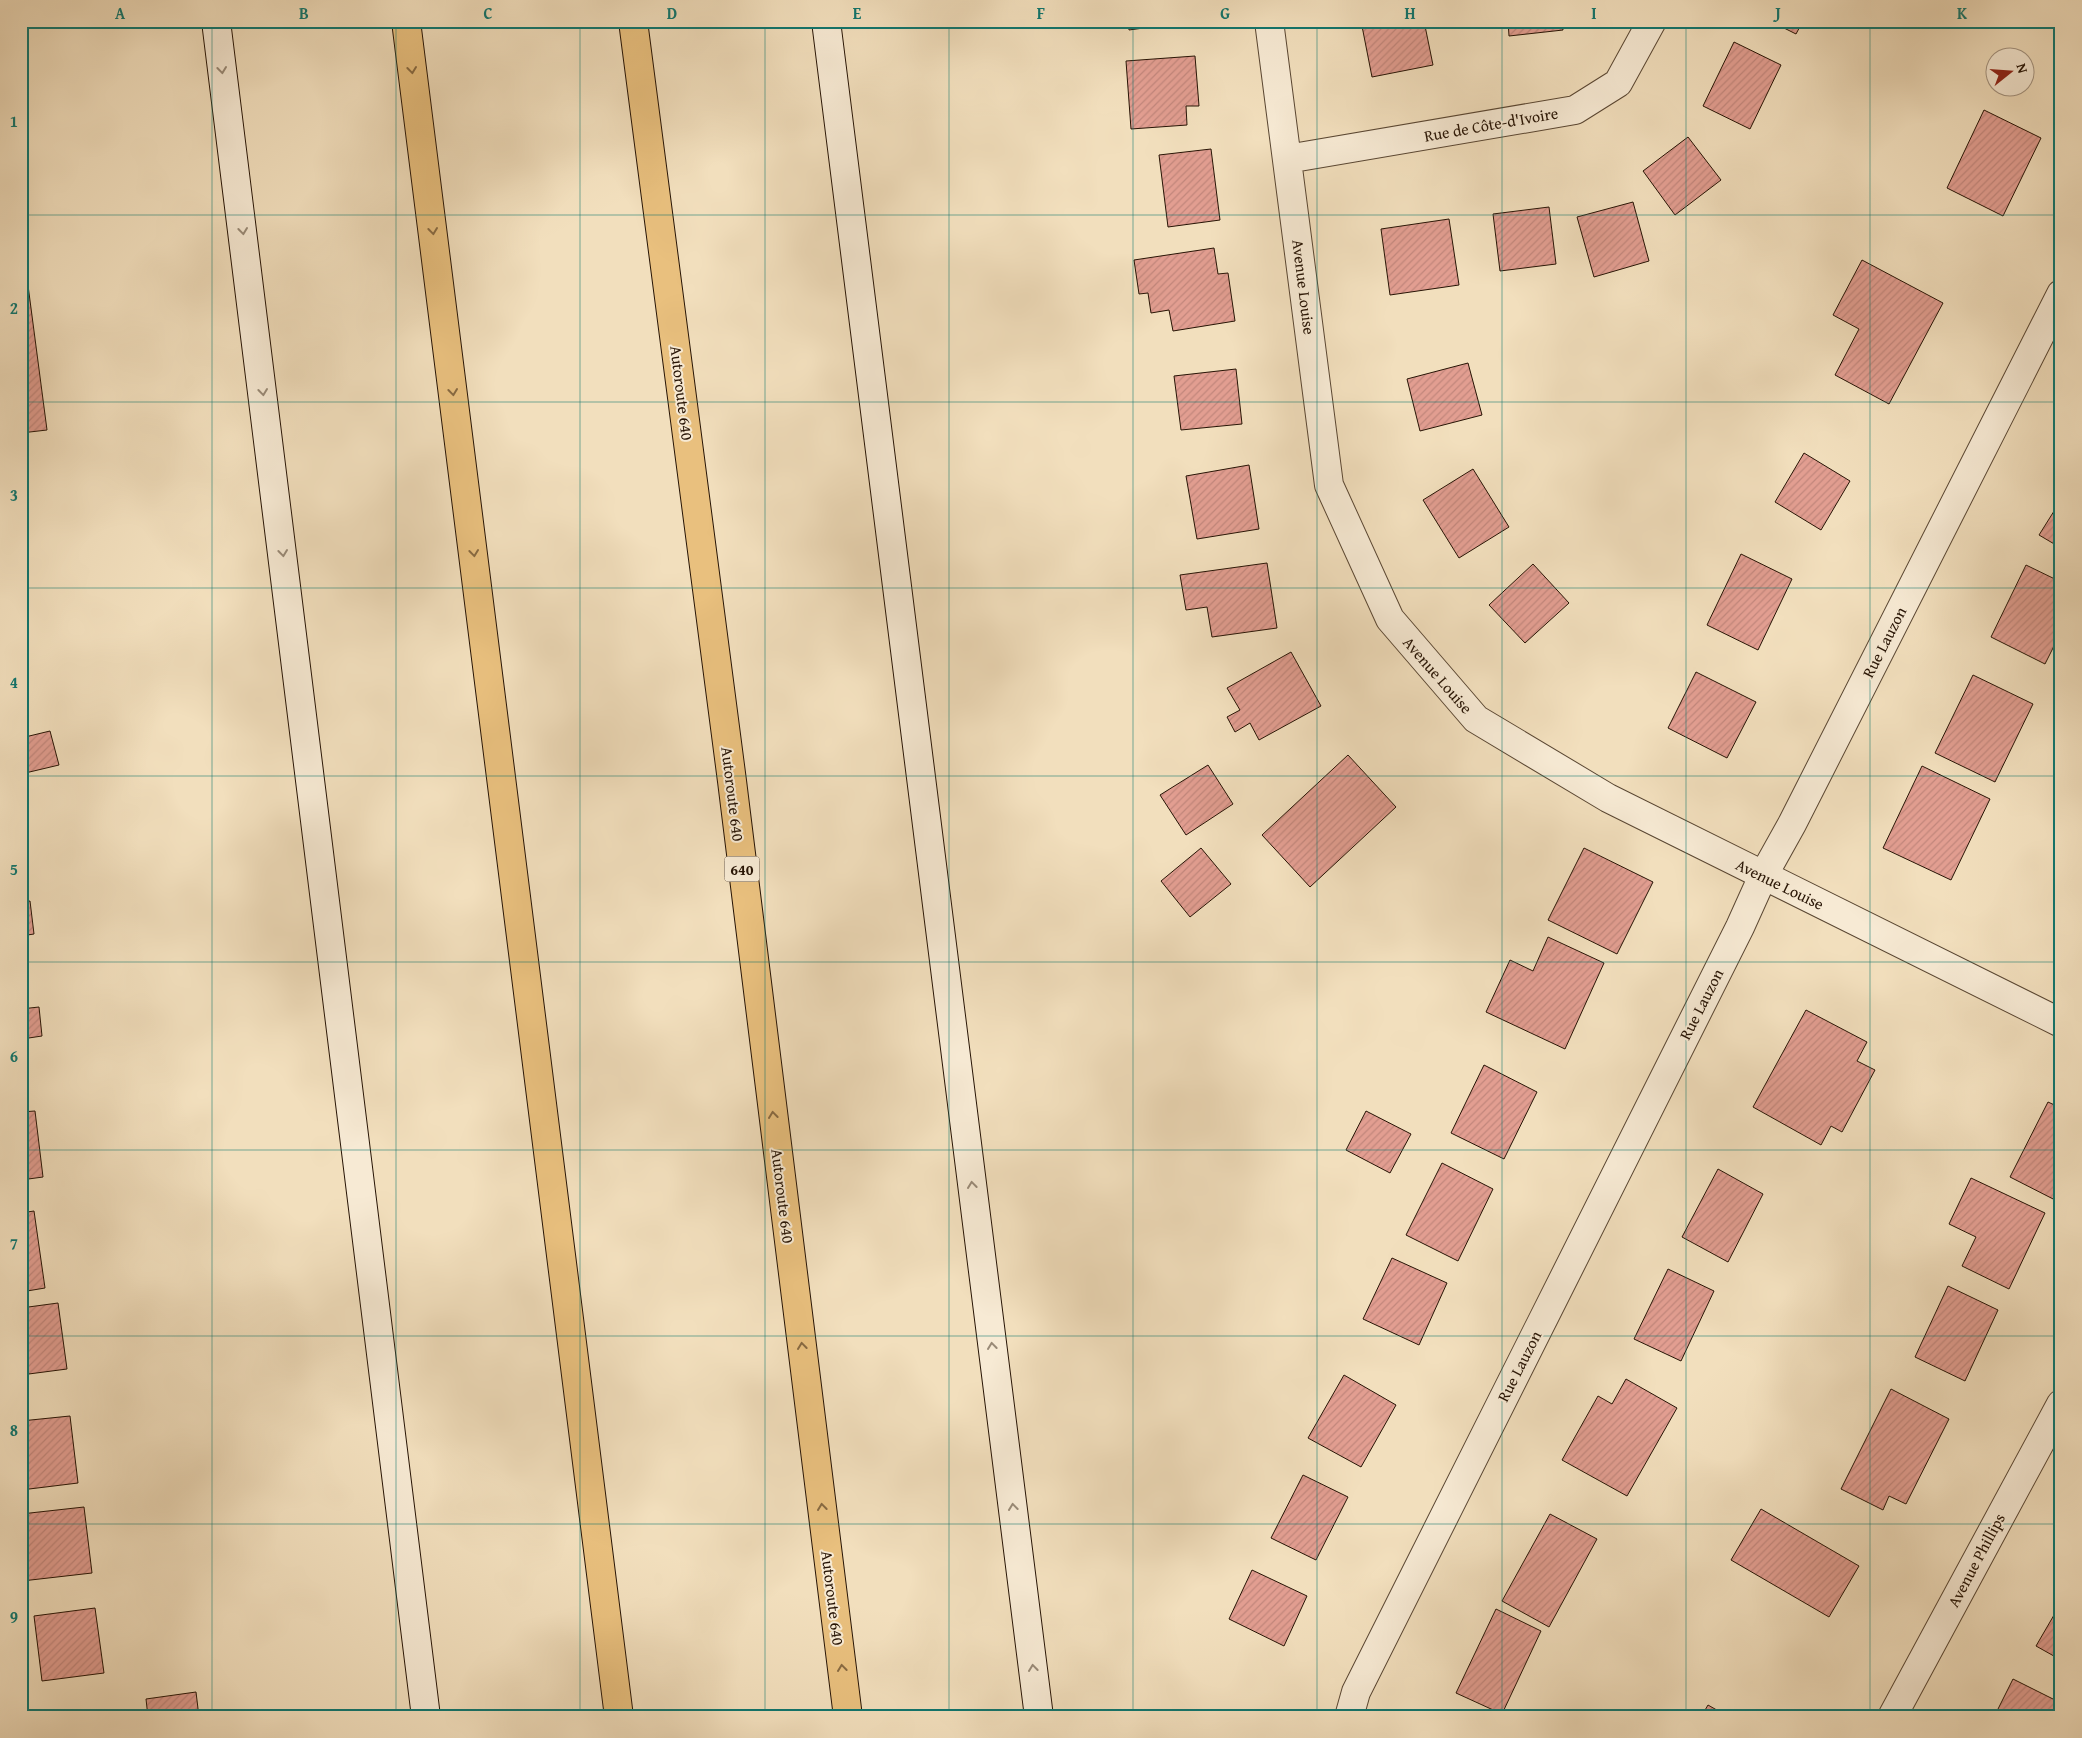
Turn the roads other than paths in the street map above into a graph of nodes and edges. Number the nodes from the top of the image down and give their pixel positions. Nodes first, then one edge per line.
1 (216, 21) edge
2 (406, 21) edge
3 (633, 21) edge
4 (826, 21) edge
5 (1268, 21) edge
6 (1652, 21) edge
7 (1287, 159) junction
8 (2061, 294) edge
9 (1763, 876) junction
10 (2061, 1023) edge
11 (2061, 1404) edge
12 (426, 1717) edge
13 (619, 1717) edge
14 (848, 1717) edge
15 (1039, 1717) edge
16 (1349, 1717) edge
17 (1892, 1717) edge

1 -> 12 street
2 -> 13 highway
14 -> 3 highway, Autoroute 640 / 640
15 -> 4 street
5 - 7 street, Avenue Louise
6 - 7 street, Rue de Côte-d'Ivoire
7 - 9 street, Avenue Louise
8 - 9 street, Rue Lauzon
9 - 10 street, Avenue Louise
9 - 16 street, Rue Lauzon
11 - 17 street, Avenue Phillips

